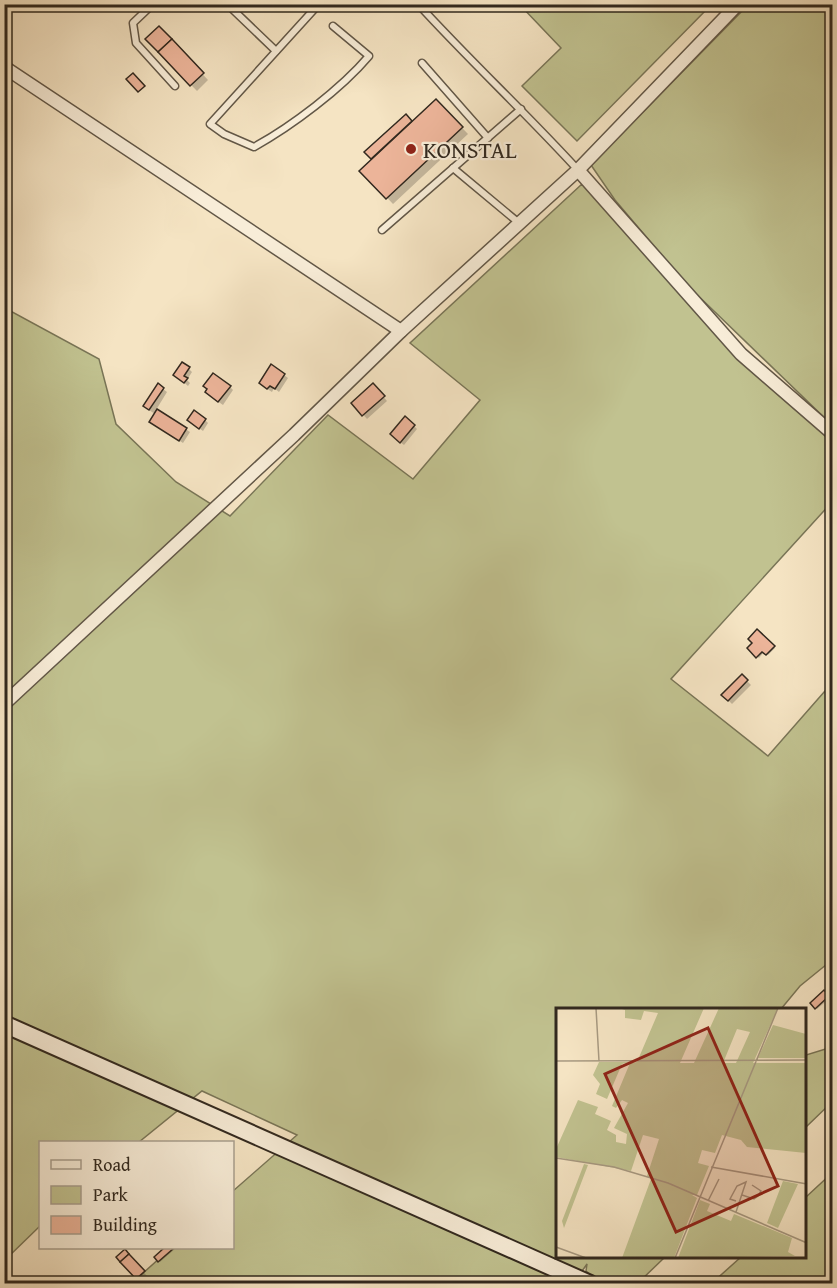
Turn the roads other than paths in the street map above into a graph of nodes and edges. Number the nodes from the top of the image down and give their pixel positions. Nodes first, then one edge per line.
1 (153, 4) edge
2 (227, 4) edge
3 (319, 4) edge
4 (418, 4) edge
5 (738, 4) edge
6 (333, 26) dead end
7 (276, 51) junction
8 (422, 63) dead end
9 (4, 67) edge
10 (175, 86) dead end
11 (521, 109) junction
12 (488, 138) junction
13 (453, 168) junction
14 (578, 170) junction
15 (520, 224) junction
16 (382, 230) dead end
17 (401, 331) junction
18 (832, 433) edge
19 (4, 704) edge
20 (4, 1024) edge
21 (590, 1284) edge

1 - 10 lane
2 - 7 lane
3 - 7 lane
4 - 11 lane
5 - 14 street
6 - 7 lane
8 - 12 lane
9 - 17 street
11 - 12 lane
11 - 14 lane
12 - 13 lane
13 - 15 lane
13 - 16 lane
14 - 15 street
14 - 18 street
15 - 17 street
17 - 19 street
20 - 21 main road

